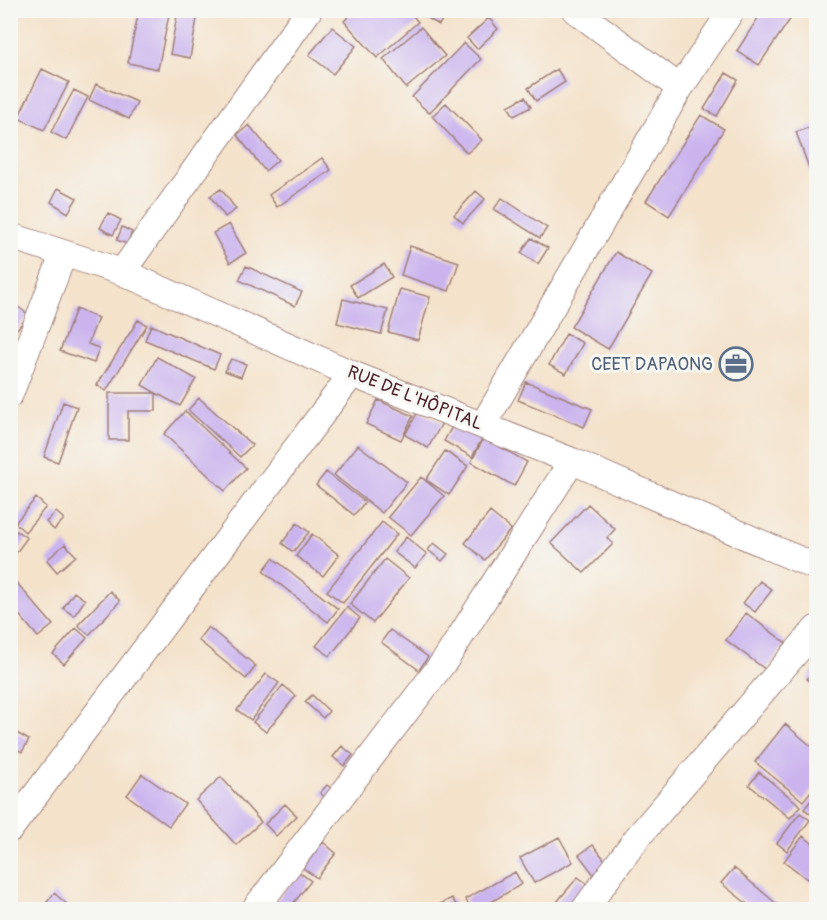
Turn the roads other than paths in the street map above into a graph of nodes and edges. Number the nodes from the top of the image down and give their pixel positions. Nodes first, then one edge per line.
1 (309, 10) edge
2 (575, 10) edge
3 (732, 10) edge
4 (680, 88) junction
5 (10, 236) edge
6 (63, 255) junction
7 (122, 272) junction
8 (352, 374) junction
9 (10, 394) edge
10 (483, 425) junction
11 (572, 461) junction
12 (816, 567) edge
13 (816, 629) edge
14 (10, 829) edge
15 (254, 909) edge
16 (584, 909) edge

1 - 7 street
2 - 4 street
3 - 4 street
4 - 10 street
5 - 6 street, RUE DE L'HÔPITAL
6 - 7 street, RUE DE L'HÔPITAL
6 - 9 street
7 - 8 street, RUE DE L'HÔPITAL
8 - 10 street, RUE DE L'HÔPITAL
8 - 14 street
10 - 11 street, RUE DE L'HÔPITAL
11 - 12 street, RUE DE L'HÔPITAL
11 - 15 street
13 - 16 street

